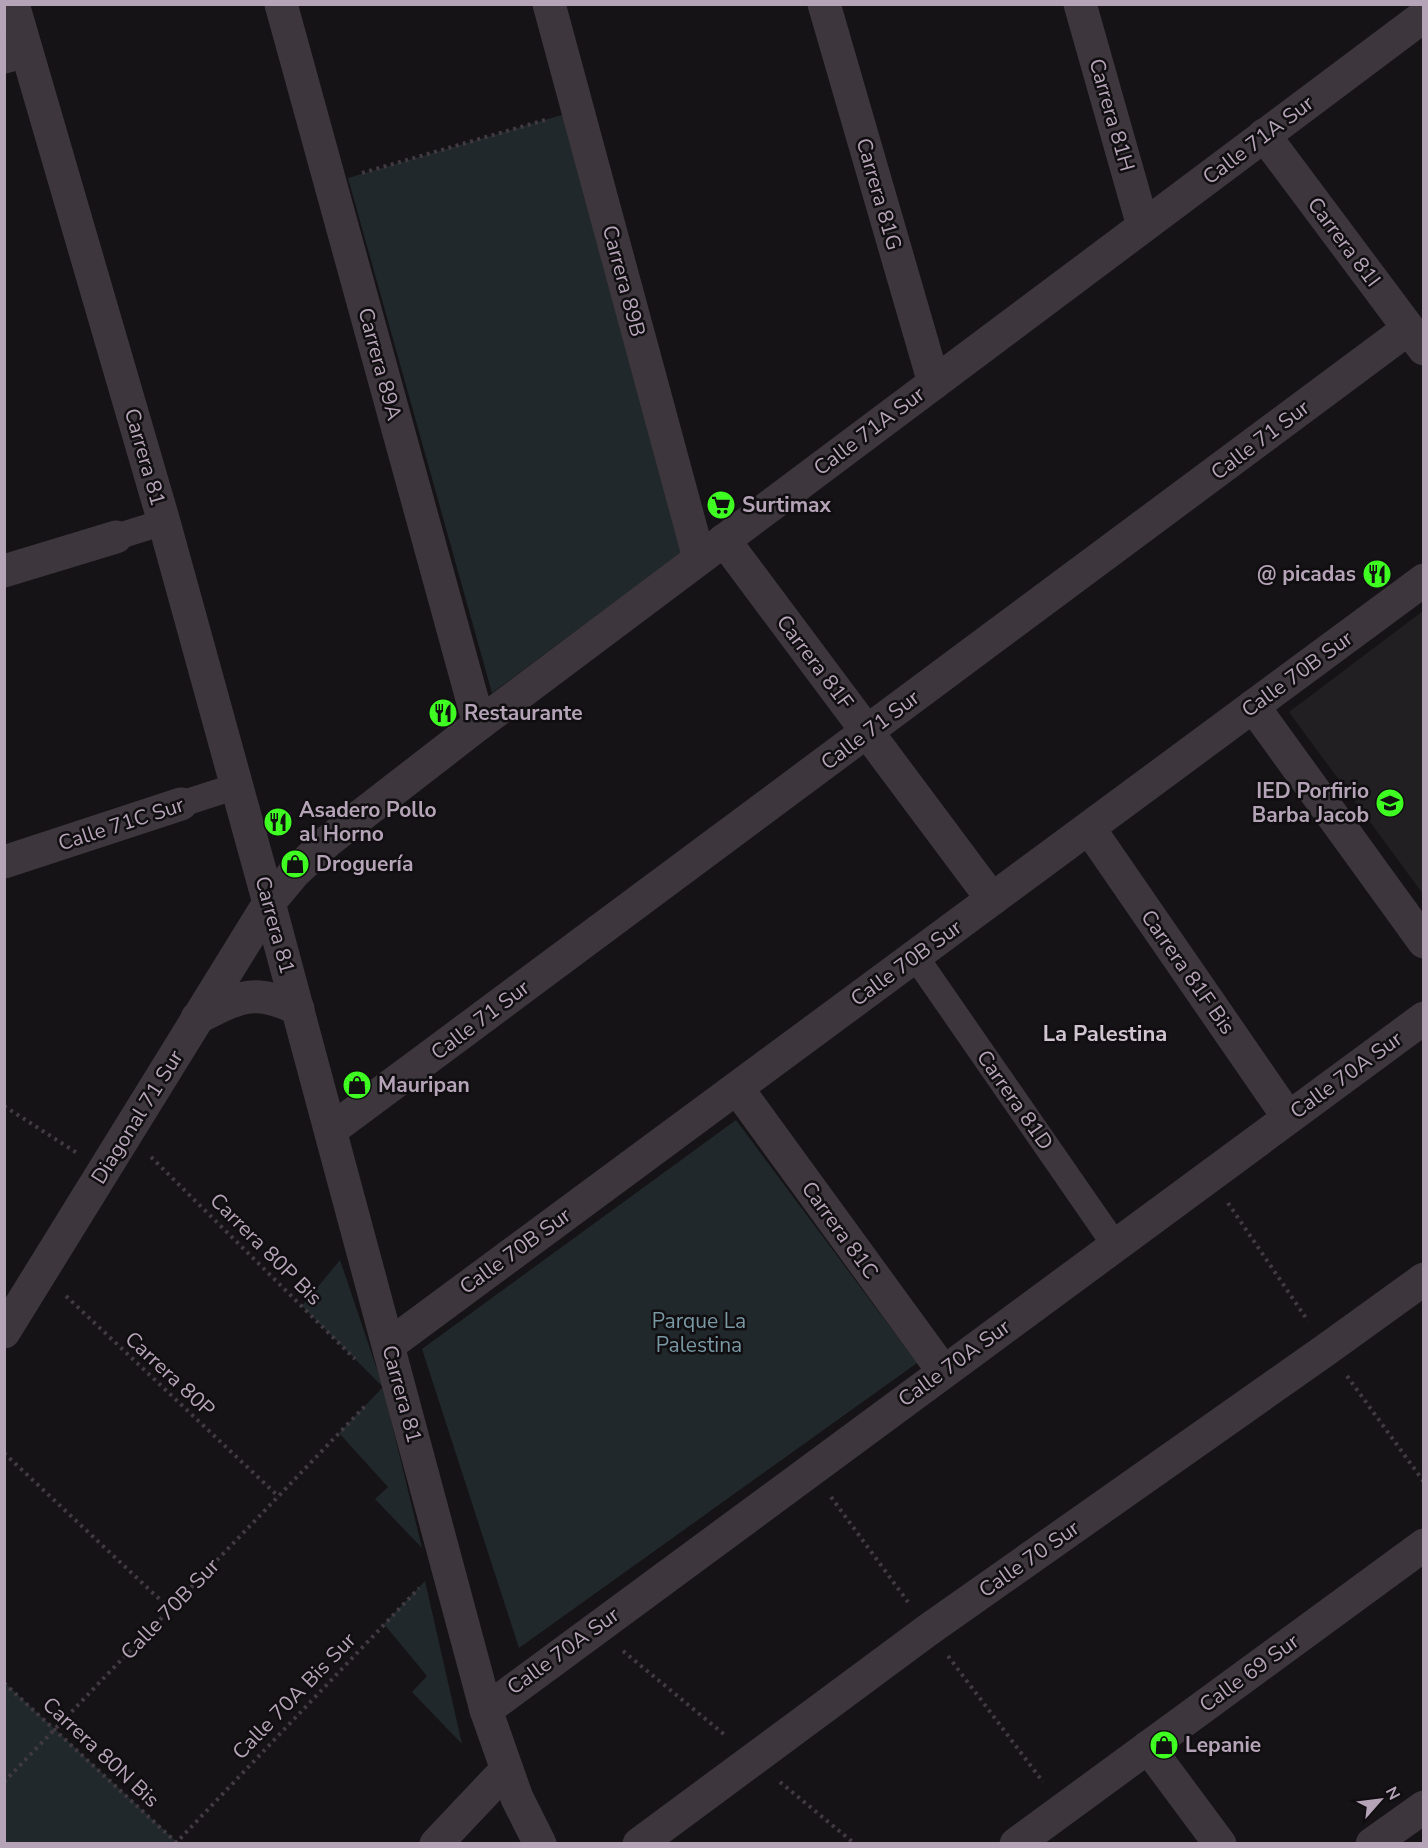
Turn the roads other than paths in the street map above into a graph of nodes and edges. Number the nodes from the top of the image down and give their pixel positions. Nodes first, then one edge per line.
1 (13, 4) edge
2 (281, 4) edge
3 (549, 4) edge
4 (824, 4) edge
5 (1080, 4) edge
6 (1424, 16) edge
7 (15, 54) edge
8 (1264, 135) junction
9 (1143, 226) junction
10 (1416, 339) edge
11 (934, 383) junction
12 (164, 522) junction
13 (116, 537) joint
14 (712, 549) junction
15 (4, 571) edge
16 (1424, 580) edge
17 (1253, 706) junction
18 (479, 724) junction
19 (867, 732) junction
20 (237, 786) junction
21 (181, 804) joint
22 (1089, 828) junction
23 (4, 862) edge
24 (992, 900) junction
25 (269, 903) junction
26 (1424, 942) edge
27 (915, 956) junction
28 (298, 1009) junction
29 (198, 1018) junction
30 (1424, 1018) edge
31 (736, 1088) junction
32 (1288, 1117) junction
33 (330, 1130) junction
34 (1115, 1245) junction
35 (1424, 1279) edge
36 (4, 1332) edge
37 (389, 1345) junction
38 (943, 1371) junction
39 (1424, 1545) edge
40 (486, 1710) junction
41 (1148, 1747) junction
42 (506, 1770) junction
43 (1424, 1807) edge
44 (436, 1844) edge
45 (540, 1844) edge
46 (639, 1844) edge
47 (1016, 1844) edge
48 (1220, 1844) edge
49 (1372, 1844) edge

1 - 7 street, Carrera 81
2 - 18 street, Carrera 89A
3 - 14 street, Carrera 89B
4 - 11 street, Carrera 81G
5 - 9 street, Carrera 81H
6 - 8 street, Calle 71A Sur
7 - 12 street, Carrera 81
8 - 9 street, Calle 71A Sur
8 - 10 street, Carrera 81I
9 - 11 street, Calle 71A Sur
10 - 19 street, Calle 71 Sur
11 - 14 street, Calle 71A Sur
12 - 13 street
12 - 20 street, Carrera 81
13 - 15 street
14 - 18 street, Calle 71A Sur
14 - 19 street, Carrera 81F
16 - 17 street, Calle 70B Sur
17 - 22 street, Calle 70B Sur
17 - 26 street
18 - 25 street, Calle 71A Sur
19 - 24 street, Carrera 81F
19 - 33 street, Calle 71 Sur
20 - 21 street, Calle 71C Sur
20 - 25 street, Carrera 81
21 - 23 street, Calle 71C Sur
22 - 24 street, Calle 70B Sur
22 - 32 street, Carrera 81F Bis
24 - 27 street, Calle 70B Sur
25 - 28 street, Carrera 81
25 - 29 street, Diagonal 71 Sur
27 - 31 street, Calle 70B Sur
27 - 34 street, Carrera 81D
28 - 29 street
28 - 33 street, Carrera 81
29 - 36 street, Diagonal 71 Sur
30 - 32 street, Calle 70A Sur
31 - 37 street, Calle 70B Sur
31 - 38 street, Carrera 81C
32 - 34 street, Calle 70A Sur
33 - 37 street, Carrera 81
34 - 38 street, Calle 70A Sur
35 - 46 street, Calle 70 Sur
37 - 40 street, Carrera 81
38 - 40 street, Calle 70A Sur
39 - 41 street, Calle 69 Sur
40 - 42 street, Carrera 81
41 - 47 street, Calle 69 Sur
41 - 48 street
42 - 44 street
42 - 45 street, Carrera 81
43 - 49 street

